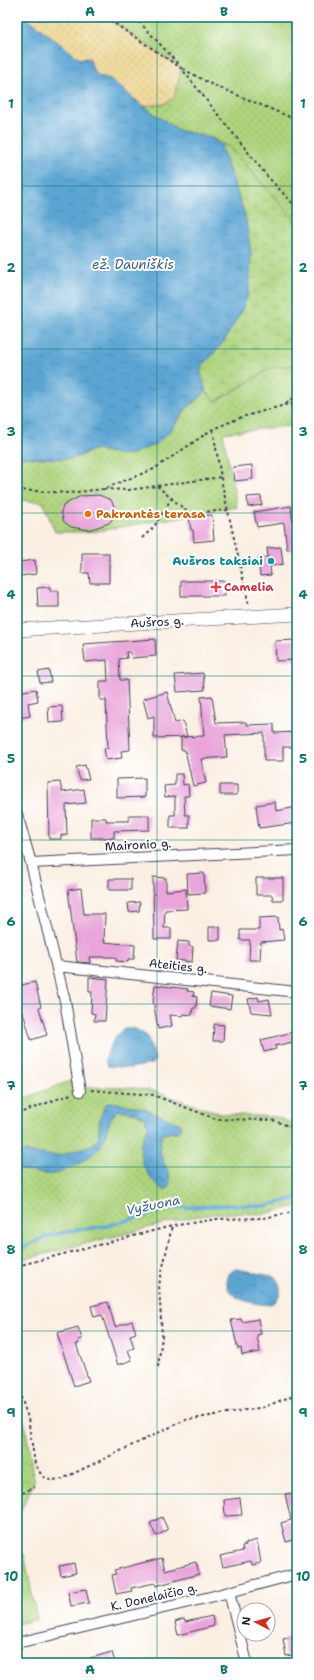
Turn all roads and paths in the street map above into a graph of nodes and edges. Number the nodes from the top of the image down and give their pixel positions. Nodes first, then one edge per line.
1 (105, 17) edge
2 (135, 17) edge
3 (181, 68) junction
4 (297, 120) edge
5 (297, 208) edge
6 (297, 395) edge
7 (297, 404) edge
8 (285, 405) junction
9 (213, 429) junction
10 (221, 477) junction
11 (157, 486) junction
12 (103, 489) junction
13 (17, 490) edge
14 (171, 499) junction
15 (228, 510) junction
16 (142, 538) dead end
17 (297, 614) edge
18 (252, 616) junction
19 (17, 630) edge
20 (17, 814) edge
21 (297, 850) edge
22 (31, 863) junction
23 (57, 966) junction
24 (297, 992) edge
25 (80, 1091) junction
26 (17, 1114) edge
27 (297, 1129) edge
28 (297, 1211) edge
29 (172, 1226) junction
30 (17, 1266) edge
31 (158, 1366) dead end
32 (17, 1385) edge
33 (297, 1394) edge
34 (34, 1486) dead end
35 (17, 1496) edge
36 (297, 1574) edge
37 (229, 1592) junction
38 (17, 1644) edge
39 (247, 1663) edge

1 - 3 path
2 - 3 path
3 - 4 path
3 - 5 path
6 - 8 path
7 - 8 path
8 - 9 path
9 - 10 path
9 - 12 path
10 - 11 path
10 - 15 path
11 - 12 path
11 - 14 path
12 - 13 path
14 - 15 path
14 - 16 path
15 - 18 path
17 - 18 street, Aušros g.
18 - 19 street, Aušros g.
20 - 22 street
21 - 22 street, Maironio g.
22 - 23 street
23 - 24 street, Ateities g.
23 - 25 street
25 - 26 path
25 - 27 path
28 - 29 path
29 - 30 path
29 - 31 path
32 - 33 path
34 - 35 path
36 - 37 street, K. Donelaičio g.
37 - 38 street, K. Donelaičio g.
37 - 39 street

